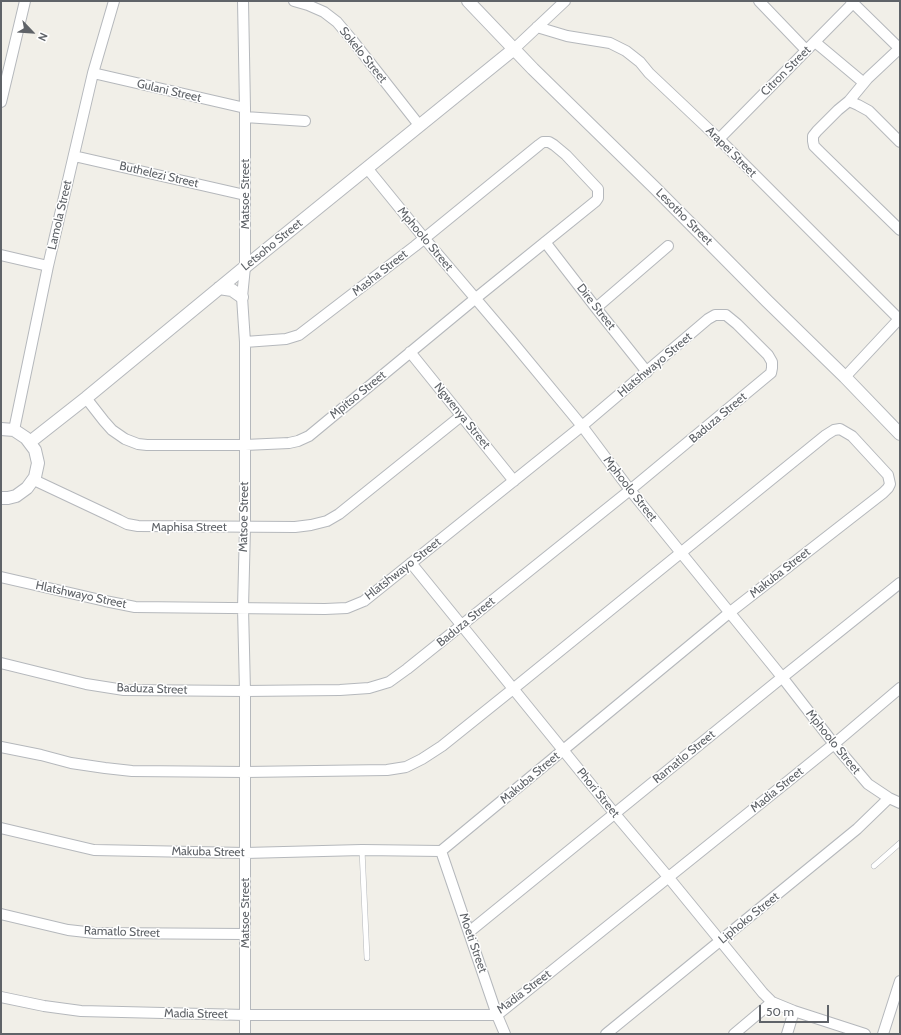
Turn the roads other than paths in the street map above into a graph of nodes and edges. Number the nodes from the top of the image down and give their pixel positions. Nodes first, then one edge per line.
1 (25, 1) edge
2 (114, 1) edge
3 (243, 1) edge
4 (294, 1) edge
5 (468, 1) edge
6 (566, 1) edge
7 (759, 1) edge
8 (852, 2) edge
9 (312, 4) edge
10 (538, 27) junction
11 (815, 42) junction
12 (514, 49) junction
13 (900, 49) edge
14 (806, 50) junction
15 (93, 73) junction
16 (864, 83) junction
17 (849, 101) junction
18 (1, 102) edge
19 (245, 113) junction
20 (305, 121) dead end
21 (419, 125) junction
22 (719, 139) junction
23 (900, 142) edge
24 (539, 145) joint
25 (74, 156) junction
26 (367, 168) junction
27 (245, 195) junction
28 (900, 230) edge
29 (424, 238) junction
30 (545, 242) junction
31 (668, 246) dead end
32 (1, 255) edge
33 (48, 266) junction
34 (245, 267) junction
35 (219, 288) junction
36 (242, 297) junction
37 (476, 298) junction
38 (596, 308) junction
39 (900, 319) edge
40 (708, 320) joint
41 (245, 342) junction
42 (410, 352) junction
43 (647, 372) junction
44 (845, 377) junction
45 (86, 398) junction
46 (461, 416) junction
47 (582, 426) junction
48 (1, 429) edge
49 (14, 430) junction
50 (900, 434) edge
51 (30, 442) junction
52 (245, 445) junction
53 (34, 480) junction
54 (514, 481) junction
55 (630, 490) junction
56 (1, 498) edge
57 (245, 527) junction
58 (681, 553) junction
59 (411, 563) junction
60 (1, 578) edge
61 (900, 584) edge
62 (243, 608) junction
63 (729, 612) junction
64 (462, 625) junction
65 (1, 663) edge
66 (782, 677) junction
67 (900, 688) edge
68 (513, 689) junction
69 (245, 691) junction
70 (834, 744) junction
71 (1, 747) edge
72 (563, 750) junction
73 (245, 772) junction
74 (889, 798) junction
75 (900, 803) edge
76 (615, 814) junction
77 (1, 828) edge
78 (900, 843) edge
79 (362, 850) junction
80 (441, 851) junction
81 (245, 853) junction
82 (874, 866) dead end
83 (669, 878) junction
84 (1, 914) edge
85 (470, 932) junction
86 (245, 934) junction
87 (721, 941) junction
88 (367, 958) dead end
89 (900, 981) edge
90 (1, 997) edge
91 (772, 1002) junction
92 (794, 1011) junction
93 (245, 1015) junction
94 (497, 1015) junction
95 (245, 1034) edge
96 (506, 1034) edge
97 (606, 1034) edge
98 (734, 1034) edge
99 (787, 1034) edge
100 (865, 1034) edge
101 (883, 1034) edge

1 - 18 street
2 - 15 street, Lamola Street
3 - 19 street, Matsoe Street
4 - 9 street, Sokelo Street
5 - 12 street, Lesotho Street
6 - 10 street
7 - 14 street
8 - 11 street, Citron Street
8 - 13 street
9 - 21 street, Sokelo Street
10 - 12 street
10 - 22 street, Arapei Street
11 - 14 street, Citron Street
11 - 16 street
12 - 21 street, Letsoho Street
12 - 44 street, Lesotho Street
13 - 16 street
14 - 22 street, Citron Street
15 - 19 street, Gulani Street
15 - 25 street, Lamola Street
16 - 17 street
17 - 23 street
17 - 28 street
19 - 20 street, Gulani Street
19 - 27 street, Matsoe Street
21 - 26 street, Letsoho Street
22 - 39 street, Arapei Street
24 - 29 street, Masha Street
24 - 30 street, Mpitso Street
25 - 27 street, Buthelezi Street
25 - 33 street, Lamola Street
26 - 29 street, Mphoolo Street
26 - 34 street, Letsoho Street
27 - 34 street, Matsoe Street
29 - 37 street, Mphoolo Street
29 - 41 street, Masha Street
30 - 37 street, Mpitso Street
30 - 38 street, Dire Street
31 - 38 street
32 - 33 street
33 - 49 street, Lamola Street
34 - 35 street, Letsoho Street
34 - 36 street, Matsoe Street
35 - 36 street
35 - 45 street, Letsoho Street
36 - 41 street, Matsoe Street
37 - 42 street, Mpitso Street
37 - 47 street, Mphoolo Street
38 - 43 street, Dire Street
39 - 44 street
40 - 43 street, Hlatshwayo Street
40 - 55 street, Baduza Street
41 - 52 street, Matsoe Street
42 - 46 street, Ngwenya Street
42 - 52 street, Mpitso Street
43 - 47 street, Hlatshwayo Street
44 - 50 street, Lesotho Street
45 - 51 street, Letsoho Street
45 - 52 street, Mpitso Street
46 - 54 street, Ngwenya Street
46 - 57 street, Maphisa Street
47 - 54 street, Hlatshwayo Street
47 - 55 street, Mphoolo Street
48 - 49 street
49 - 51 street
51 - 53 street
52 - 57 street, Matsoe Street
53 - 56 street
53 - 57 street, Maphisa Street
54 - 59 street, Hlatshwayo Street
55 - 58 street, Mphoolo Street
55 - 64 street, Baduza Street
57 - 62 street, Matsoe Street
58 - 63 street, Mphoolo Street
58 - 63 street, Makuba Street
58 - 68 street
59 - 62 street, Hlatshwayo Street
59 - 64 street, Phori Street
60 - 62 street, Hlatshwayo Street
61 - 66 street, Ramatlo Street
62 - 69 street, Matsoe Street
63 - 66 street, Mphoolo Street
63 - 72 street, Makuba Street
64 - 68 street, Phori Street
64 - 69 street, Baduza Street
65 - 69 street, Baduza Street
66 - 70 street, Mphoolo Street
66 - 76 street, Ramatlo Street
67 - 70 street, Madia Street
68 - 72 street, Phori Street
68 - 73 street
69 - 73 street, Matsoe Street
70 - 74 street, Mphoolo Street
70 - 83 street, Madia Street
71 - 73 street
72 - 76 street, Phori Street
72 - 80 street, Makuba Street
73 - 81 street, Matsoe Street
74 - 75 street, Mphoolo Street
74 - 87 street, Liphoko Street
76 - 83 street, Phori Street
76 - 85 street, Ramatlo Street
77 - 81 street, Makuba Street
78 - 82 lane
79 - 80 street, Makuba Street
79 - 81 street, Makuba Street
79 - 88 lane
80 - 85 street, Moeti Street
81 - 86 street, Matsoe Street
83 - 87 street, Phori Street
83 - 94 street, Madia Street
84 - 86 street, Ramatlo Street
85 - 94 street, Moeti Street
86 - 93 street, Matsoe Street
87 - 91 street, Phori Street
87 - 97 street, Liphoko Street
89 - 101 street
90 - 93 street, Madia Street
91 - 92 street
91 - 98 street
92 - 99 street
92 - 100 street
93 - 94 street, Madia Street
93 - 95 street, Matsoe Street
94 - 96 street, Moeti Street

